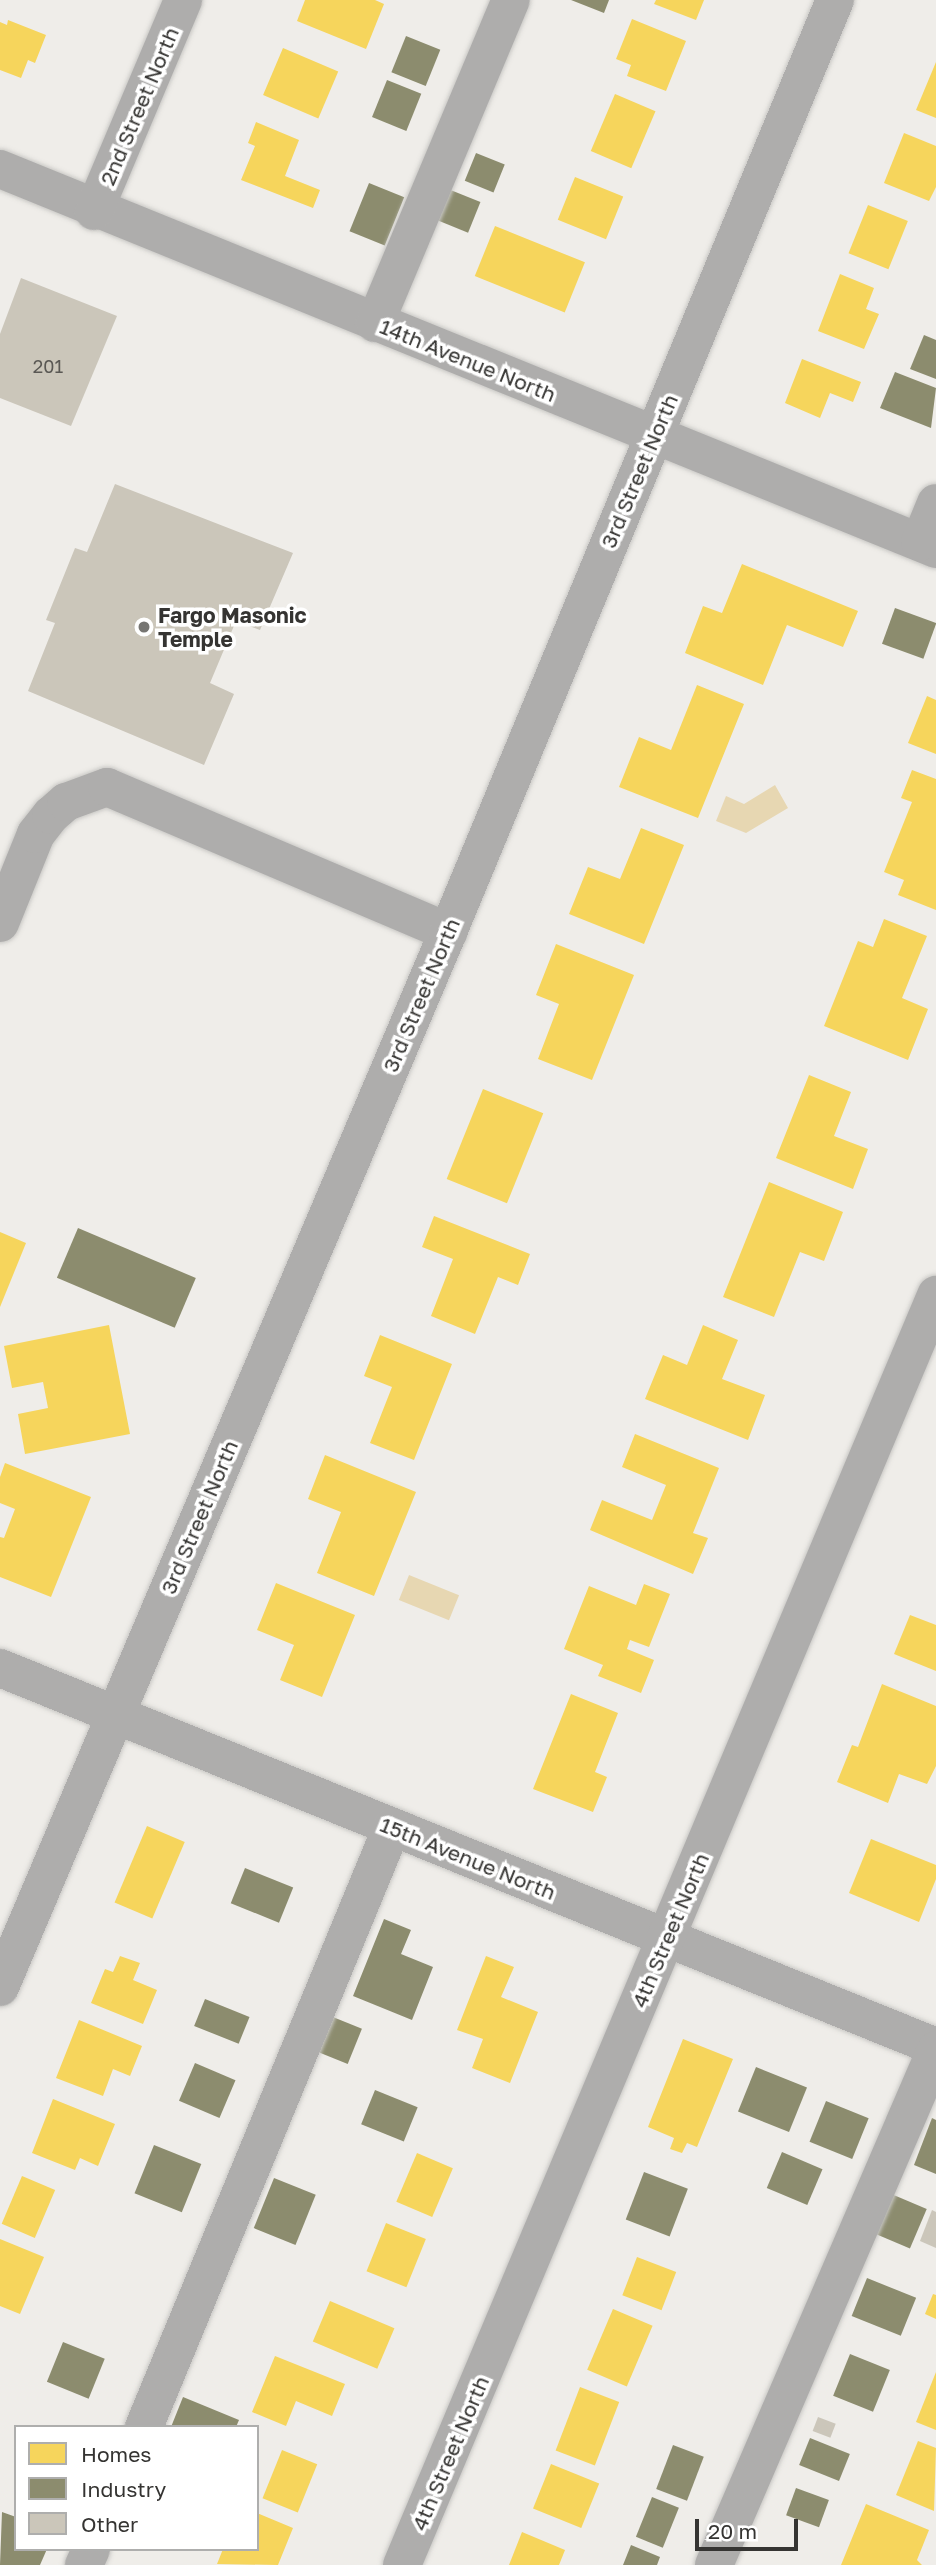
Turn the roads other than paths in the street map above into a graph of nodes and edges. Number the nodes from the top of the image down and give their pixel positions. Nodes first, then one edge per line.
1 (183, 0) edge
2 (511, 0) edge
3 (835, 0) edge
4 (0, 170) edge
5 (94, 211) junction
6 (375, 323) junction
7 (654, 435) junction
8 (936, 503) edge
9 (928, 545) edge
10 (0, 923) edge
11 (448, 932) junction
12 (936, 1295) edge
13 (0, 1668) edge
14 (115, 1716) junction
15 (392, 1827) junction
16 (666, 1938) junction
17 (0, 1987) edge
18 (936, 2048) edge
19 (145, 2425) edge
20 (402, 2565) edge
21 (714, 2565) edge

1 - 5 street, 2nd Street North
2 - 6 street
3 - 7 street, 3rd Street North
4 - 5 street, 14th Avenue North
5 - 6 street, 14th Avenue North
6 - 7 street, 14th Avenue North
7 - 9 street, 14th Avenue North
7 - 11 street, 3rd Street North
8 - 9 street
10 - 11 street
11 - 14 street, 3rd Street North
12 - 16 street, 4th Street North
13 - 14 street, 15th Avenue North
14 - 15 street, 15th Avenue North
14 - 17 street, 3rd Street North
15 - 16 street, 15th Avenue North
15 - 19 street
16 - 18 street, 15th Avenue North
16 - 20 street, 4th Street North
18 - 21 street

